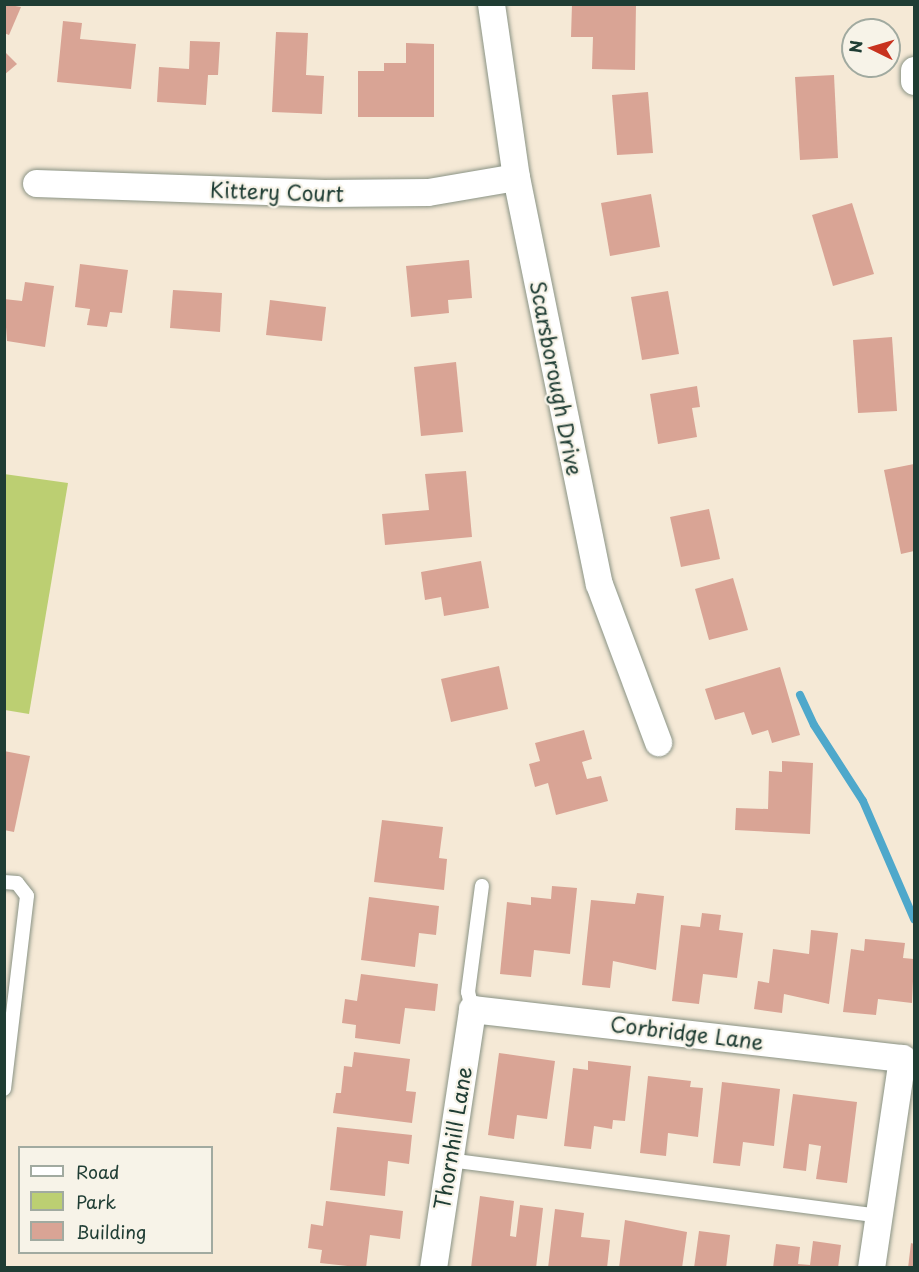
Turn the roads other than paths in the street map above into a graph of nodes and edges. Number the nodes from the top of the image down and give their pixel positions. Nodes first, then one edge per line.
1 (491, 4) edge
2 (915, 70) edge
3 (915, 81) edge
4 (516, 177) junction
5 (36, 183) dead end
6 (658, 742) dead end
7 (4, 882) edge
8 (482, 886) dead end
9 (472, 1009) junction
10 (4, 1089) edge
11 (449, 1160) junction
12 (878, 1216) junction
13 (433, 1268) edge
14 (871, 1268) edge

1 - 4 street, Scarsborough Drive
2 - 3 street
4 - 5 street, Kittery Court
4 - 6 street, Scarsborough Drive
7 - 10 lane
8 - 9 lane
9 - 11 street, Thornhill Lane
9 - 12 street, Corbridge Lane
11 - 12 lane
11 - 13 street, Thornhill Lane
12 - 14 street

